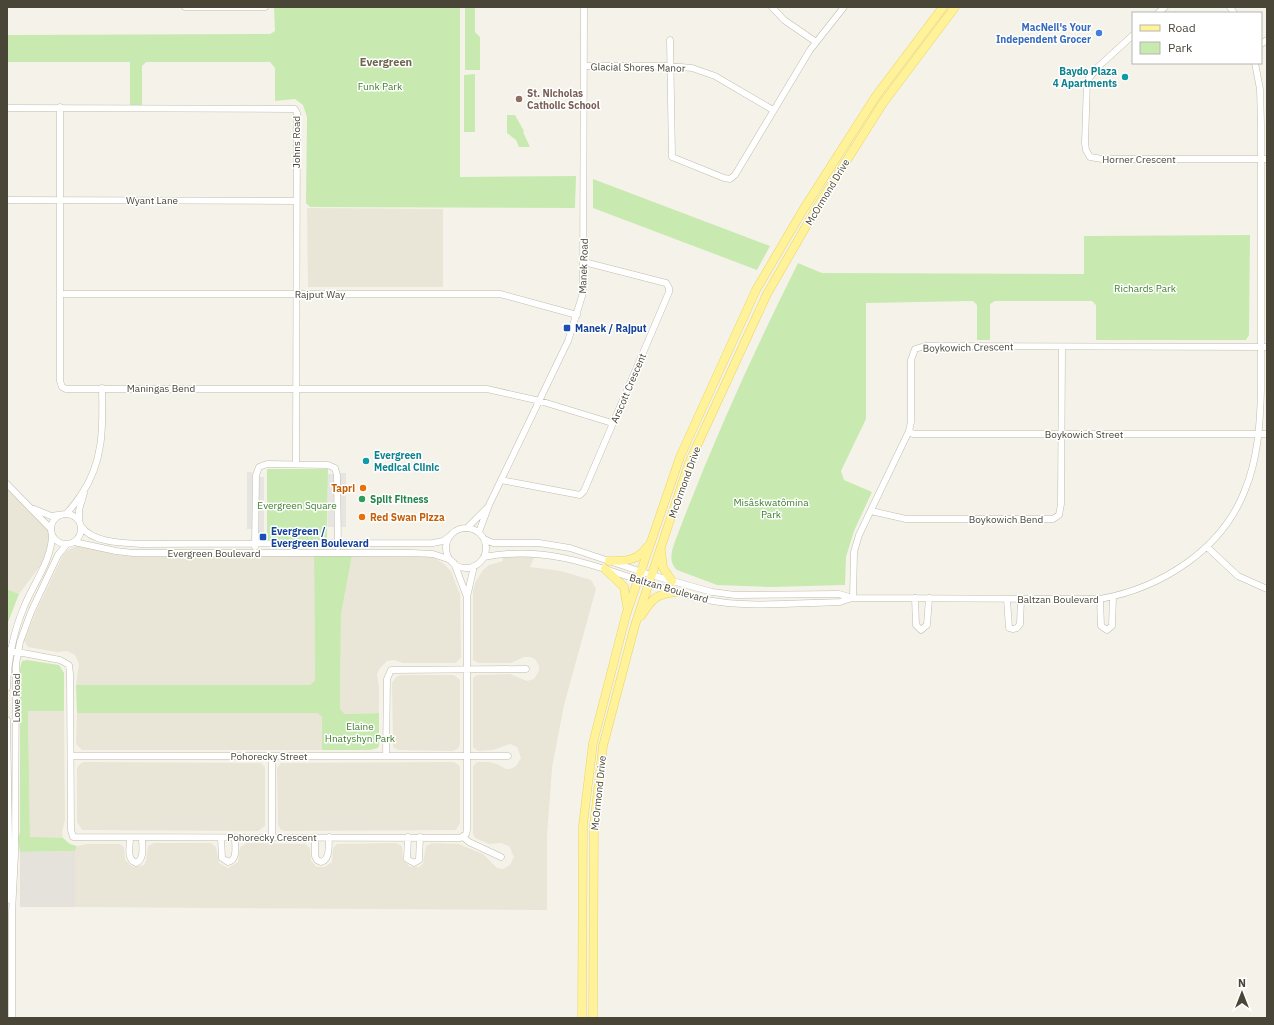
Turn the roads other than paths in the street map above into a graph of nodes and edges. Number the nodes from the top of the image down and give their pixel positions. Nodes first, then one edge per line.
1 (185, 7) edge
2 (246, 7) edge
3 (265, 7) edge
4 (584, 7) edge
5 (772, 7) edge
6 (844, 7) edge
7 (943, 7) edge
8 (956, 7) edge
9 (1132, 36) edge
10 (670, 40) dead end
11 (816, 42) junction
12 (1255, 64) edge
13 (584, 66) junction
14 (670, 66) junction
15 (60, 107) junction
16 (7, 108) edge
17 (773, 110) junction
18 (1259, 159) junction
19 (1267, 159) edge
20 (7, 200) edge
21 (60, 200) junction
22 (296, 201) junction
23 (1260, 254) junction
24 (1267, 254) edge
25 (584, 262) junction
26 (60, 294) junction
27 (297, 294) junction
28 (577, 315) junction
29 (1062, 347) junction
30 (1260, 347) junction
31 (1267, 347) edge
32 (102, 388) junction
33 (297, 389) junction
34 (540, 401) junction
35 (612, 423) junction
36 (909, 431) junction
37 (1062, 434) junction
38 (1259, 434) junction
39 (1267, 434) edge
40 (296, 464) junction
41 (501, 480) junction
42 (7, 484) edge
43 (84, 490) junction
44 (28, 505) junction
45 (489, 505) junction
46 (871, 511) junction
47 (66, 514) junction
48 (58, 515) junction
49 (80, 523) junction
50 (50, 528) junction
51 (467, 528) junction
52 (478, 532) junction
53 (52, 535) junction
54 (450, 536) junction
55 (484, 539) junction
56 (652, 539) junction
57 (74, 542) junction
58 (255, 543) junction
59 (338, 543) junction
60 (67, 544) junction
61 (1206, 547) junction
62 (661, 548) junction
63 (338, 552) junction
64 (256, 553) junction
65 (484, 557) junction
66 (452, 561) junction
67 (609, 561) junction
68 (474, 566) junction
69 (605, 569) junction
70 (639, 576) junction
71 (650, 579) junction
72 (672, 581) junction
73 (1267, 590) edge
74 (676, 592) junction
75 (467, 597) junction
76 (1113, 597) junction
77 (853, 598) junction
78 (915, 598) junction
79 (929, 598) junction
80 (1007, 599) junction
81 (1021, 599) junction
82 (1100, 599) junction
83 (626, 615) junction
84 (635, 624) junction
85 (9, 650) edge
86 (18, 652) junction
87 (466, 668) junction
88 (526, 669) dead end
89 (7, 688) edge
90 (7, 720) edge
91 (7, 749) edge
92 (16, 749) junction
93 (71, 756) junction
94 (386, 756) junction
95 (467, 756) junction
96 (508, 756) dead end
97 (272, 757) junction
98 (272, 837) junction
99 (315, 837) junction
100 (329, 837) junction
101 (408, 837) junction
102 (420, 837) junction
103 (463, 837) junction
104 (130, 838) junction
105 (142, 838) junction
106 (222, 838) junction
107 (235, 838) junction
108 (501, 857) dead end
109 (12, 912) junction
110 (12, 1018) edge
111 (582, 1018) edge
112 (594, 1018) edge

1 - 2 street
2 - 3 street
4 - 13 street, Manek Road
5 - 11 street
6 - 11 street
7 - 56 main road, McOrmond Drive
8 - 62 main road, McOrmond Drive
9 - 18 street, Horner Crescent
10 - 14 street
11 - 17 street
12 - 18 street, Baltzan Boulevard
13 - 14 street, Glacial Shores Manor
13 - 25 street, Manek Road
14 - 17 street, Glacial Shores Manor
14 - 17 street
15 - 16 street, Johns Road
15 - 21 street, Maningas Bend
15 - 22 street, Johns Road
18 - 19 street
18 - 23 street, Baltzan Boulevard
20 - 21 street, Wyant Lane
21 - 22 street, Wyant Lane
21 - 26 street, Maningas Bend
22 - 27 street, Johns Road
23 - 24 street
23 - 30 street, Baltzan Boulevard
25 - 28 street, Manek Road
25 - 35 street, Arscott Crescent
26 - 27 street, Rajput Way
26 - 32 street, Maningas Bend
27 - 28 street, Rajput Way
27 - 33 street, Johns Road
28 - 34 street, Manek Road
29 - 30 street, Boykowich Crescent
29 - 36 street, Boykowich Crescent
29 - 37 street, Boykowich Bend
30 - 31 street, Boykowich Crescent
30 - 38 street, Baltzan Boulevard
32 - 33 street, Maningas Bend
32 - 43 street
33 - 34 street, Maningas Bend
33 - 40 street, Johns Road
34 - 35 street, Maningas Bend
34 - 41 street, Manek Road
35 - 41 street, Arscott Crescent
36 - 37 street, Boykowich Street
36 - 46 street, Boykowich Crescent
37 - 38 street, Boykowich Street
37 - 46 street, Boykowich Bend
38 - 39 street, Boykowich Street
38 - 61 street, Baltzan Boulevard
40 - 58 street
40 - 59 street
41 - 45 street, Manek Road
42 - 44 street
43 - 47 street
43 - 49 street
44 - 48 street
44 - 50 street
45 - 51 street, Manek Road
45 - 52 street, Manek Road
46 - 77 street, Boykowich Crescent
47 - 48 street
47 - 49 street
48 - 50 street
49 - 57 street
49 - 58 street, Evergreen Boulevard
50 - 53 street
51 - 52 street
51 - 54 street
52 - 55 street
53 - 60 street
53 - 85 street, Lowe Road
54 - 59 street, Evergreen Boulevard
54 - 66 street
55 - 65 street
55 - 67 street
56 - 67 main road
56 - 70 main road, McOrmond Drive
57 - 60 street
57 - 64 street, Evergreen Boulevard
58 - 59 street, Evergreen Boulevard
58 - 64 street
59 - 63 street
60 - 86 street, Lowe Road
61 - 73 street
61 - 76 street, Baltzan Boulevard
62 - 71 main road, McOrmond Drive
62 - 72 main road
63 - 64 street, Evergreen Boulevard
63 - 66 street, Evergreen Boulevard
65 - 68 street
65 - 69 street
66 - 68 street
66 - 75 street
67 - 70 street
68 - 75 street
69 - 70 street, Baltzan Boulevard
69 - 83 main road
70 - 71 street, Baltzan Boulevard
70 - 83 main road, McOrmond Drive
71 - 72 street, Baltzan Boulevard
71 - 74 street, Baltzan Boulevard
71 - 84 main road, McOrmond Drive
72 - 77 street, Baltzan Boulevard
74 - 77 street, Baltzan Boulevard
74 - 84 main road
75 - 87 street
76 - 82 street, Baltzan Boulevard
76 - 82 street
77 - 78 street, Baltzan Boulevard
78 - 79 street, Baltzan Boulevard
78 - 79 street
79 - 80 street, Baltzan Boulevard
80 - 81 street, Baltzan Boulevard
80 - 81 street
81 - 82 street, Baltzan Boulevard
83 - 111 main road, McOrmond Drive
84 - 112 main road, McOrmond Drive
85 - 86 street, Pohorecky Crescent
85 - 89 street, Lowe Road
86 - 92 street, Lowe Road
86 - 93 street, Pohorecky Crescent
87 - 88 street
87 - 94 street
87 - 95 street
90 - 91 street, Lowe Road
91 - 92 street
91 - 109 street, Lowe Road
92 - 109 street, Lowe Road
93 - 97 street, Pohorecky Street
93 - 104 street, Pohorecky Crescent
94 - 95 street, Pohorecky Street
94 - 97 street, Pohorecky Street
95 - 96 street, Pohorecky Street
95 - 103 street
97 - 98 street
98 - 99 street, Pohorecky Crescent
98 - 107 street, Pohorecky Crescent
99 - 100 street, Pohorecky Crescent
99 - 100 street
100 - 101 street, Pohorecky Crescent
101 - 102 street, Pohorecky Crescent
101 - 102 street
102 - 103 street, Pohorecky Crescent
103 - 108 street
104 - 105 street, Pohorecky Crescent
104 - 105 street
105 - 106 street, Pohorecky Crescent
106 - 107 street, Pohorecky Crescent
106 - 107 street
109 - 110 street, Lowe Road

